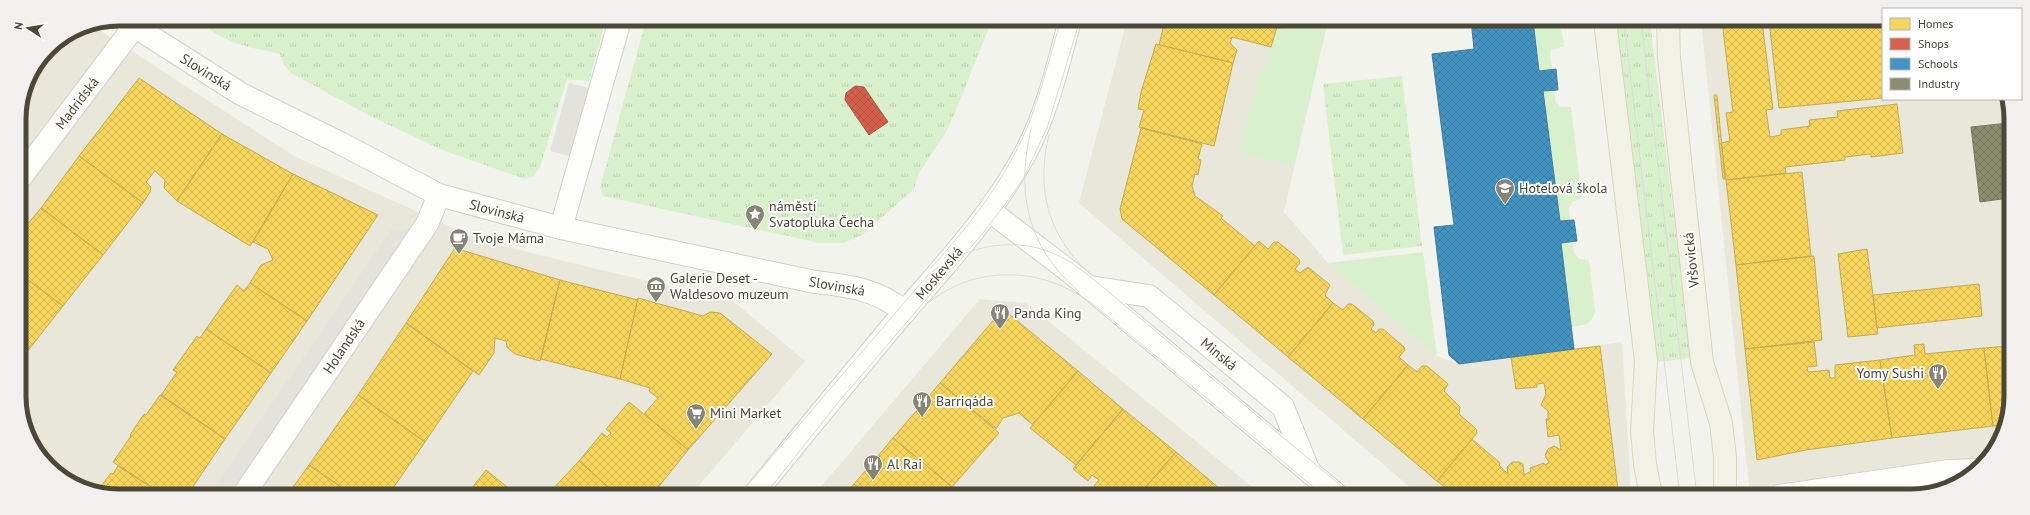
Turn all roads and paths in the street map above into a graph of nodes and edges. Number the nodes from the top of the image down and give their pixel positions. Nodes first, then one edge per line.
1 (130, 26) edge
2 (139, 26) edge
3 (618, 26) edge
4 (1068, 26) edge
5 (1606, 26) edge
6 (1668, 26) edge
7 (26, 170) edge
8 (439, 195) junction
9 (990, 211) junction
10 (561, 228) junction
11 (1090, 287) junction
12 (905, 312) junction
13 (1308, 470) junction
14 (1967, 471) edge
15 (247, 489) edge
16 (759, 489) edge
17 (1325, 489) edge
18 (1650, 489) edge
19 (1725, 489) edge
20 (1829, 489) edge

1 - 7 street, Madridská
2 - 8 street, Slovinská
3 - 10 street
4 - 9 street, Moskevská
5 - 18 main road
6 - 19 main road, Vršovická
8 - 10 street, Slovinská
8 - 15 street, Holandská
9 - 11 street, Minská
9 - 12 street, Moskevská
10 - 12 street, Slovinská
11 - 13 street, Minská
11 - 13 street, Minská
12 - 16 street, Moskevská
13 - 17 street, Minská
14 - 20 street

